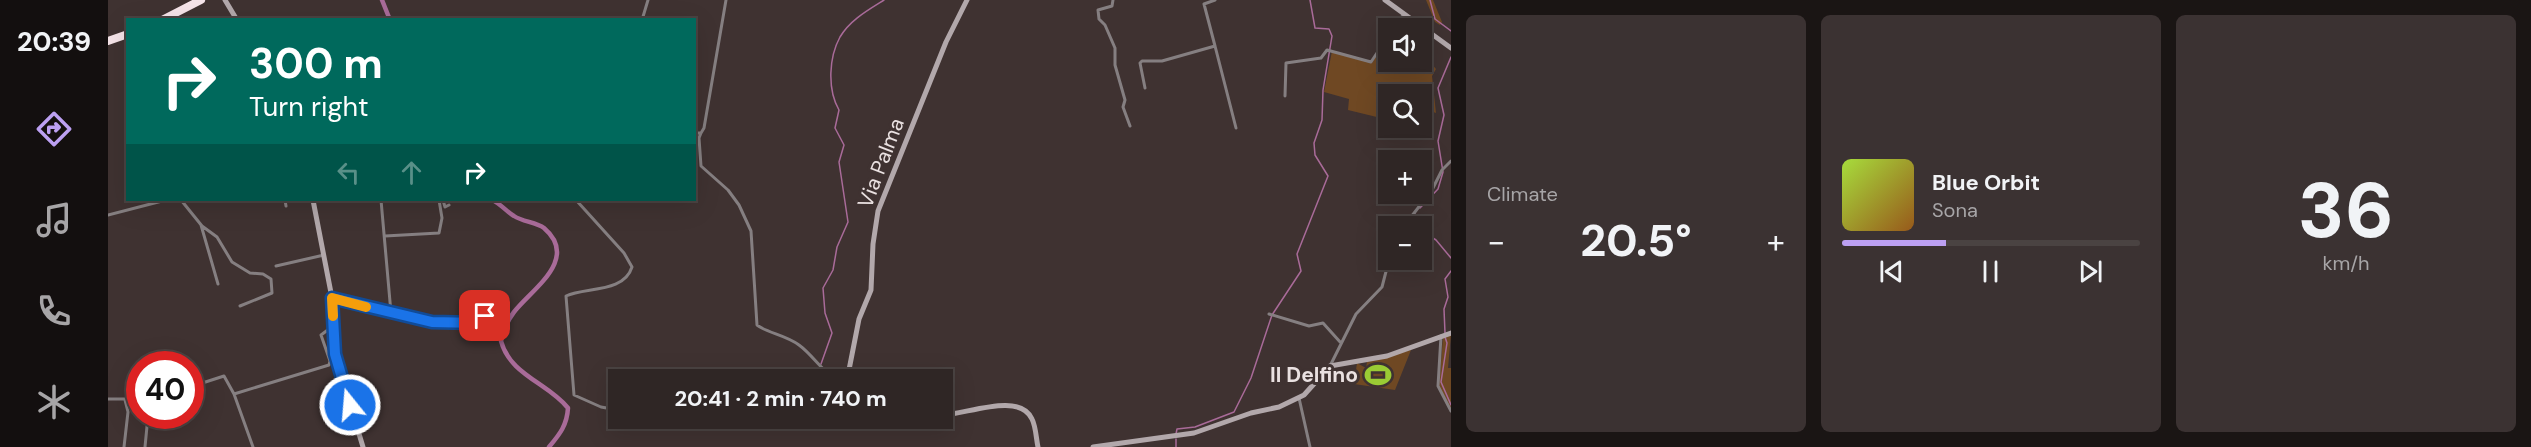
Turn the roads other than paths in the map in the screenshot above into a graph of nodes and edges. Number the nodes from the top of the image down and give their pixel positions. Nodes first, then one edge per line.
1 (201, 0) edge
2 (209, 0) edge
3 (648, 0) edge
4 (726, 0) edge
5 (967, 0) edge
6 (1113, 0) edge
7 (1215, 0) edge
8 (1385, 0) edge
9 (226, 1) edge
10 (1404, 14) junction
11 (166, 18) edge
12 (176, 18) edge
13 (236, 18) edge
14 (643, 18) edge
15 (1401, 18) edge
16 (126, 37) edge
17 (108, 43) edge
18 (1215, 46) junction
19 (1451, 48) edge
20 (1378, 52) edge
21 (1145, 88) dead end
22 (1285, 96) dead end
23 (1130, 126) dead end
24 (1236, 128) dead end
25 (696, 133) edge
26 (701, 133) junction
27 (1451, 161) edge
28 (162, 201) edge
29 (182, 201) edge
30 (285, 201) edge
31 (313, 201) edge
32 (381, 201) edge
33 (441, 201) edge
34 (442, 201) edge
35 (577, 201) edge
36 (449, 205) dead end
37 (286, 206) dead end
38 (108, 215) edge
39 (1412, 216) edge
40 (201, 224) junction
41 (385, 236) junction
42 (324, 255) junction
43 (276, 266) dead end
44 (1386, 270) edge
45 (218, 284) dead end
46 (332, 298) junction
47 (240, 306) dead end
48 (392, 313) junction
49 (1269, 314) dead end
50 (485, 316) dead end
51 (333, 326) junction
52 (1451, 333) edge
53 (1441, 336) junction
54 (1341, 343) junction
55 (1330, 366) junction
56 (820, 369) edge
57 (849, 369) edge
58 (204, 382) edge
59 (234, 394) junction
60 (1299, 398) junction
61 (108, 399) edge
62 (125, 400) joint
63 (608, 408) edge
64 (1451, 411) edge
65 (953, 413) edge
66 (147, 429) edge
67 (124, 447) edge
68 (145, 447) edge
69 (254, 447) edge
70 (363, 447) edge
71 (1038, 447) edge
72 (1093, 447) edge
73 (1310, 447) edge

1 - 11 highway
2 - 12 highway
3 - 14 street
4 - 26 street
5 - 57 street, Via Palma
6 - 23 street
7 - 18 street
8 - 10 street
9 - 13 street
10 - 15 street
10 - 19 street
16 - 17 highway
18 - 21 street
18 - 24 street
20 - 22 street
25 - 26 street
26 - 56 street
27 - 39 street
28 - 38 street
29 - 40 street
30 - 37 street
31 - 42 street
32 - 41 street
33 - 41 street
34 - 36 street
35 - 63 street
40 - 45 street
40 - 47 street
41 - 48 street
42 - 43 street
42 - 46 street
44 - 54 street
46 - 48 street
46 - 51 street
48 - 50 street
49 - 54 street
51 - 59 street
51 - 70 street
52 - 53 street
53 - 55 street
53 - 64 street
54 - 55 street
55 - 60 street
58 - 59 street
59 - 69 street
60 - 72 street
60 - 73 street
61 - 62 street
62 - 67 street
65 - 71 street
66 - 68 street

